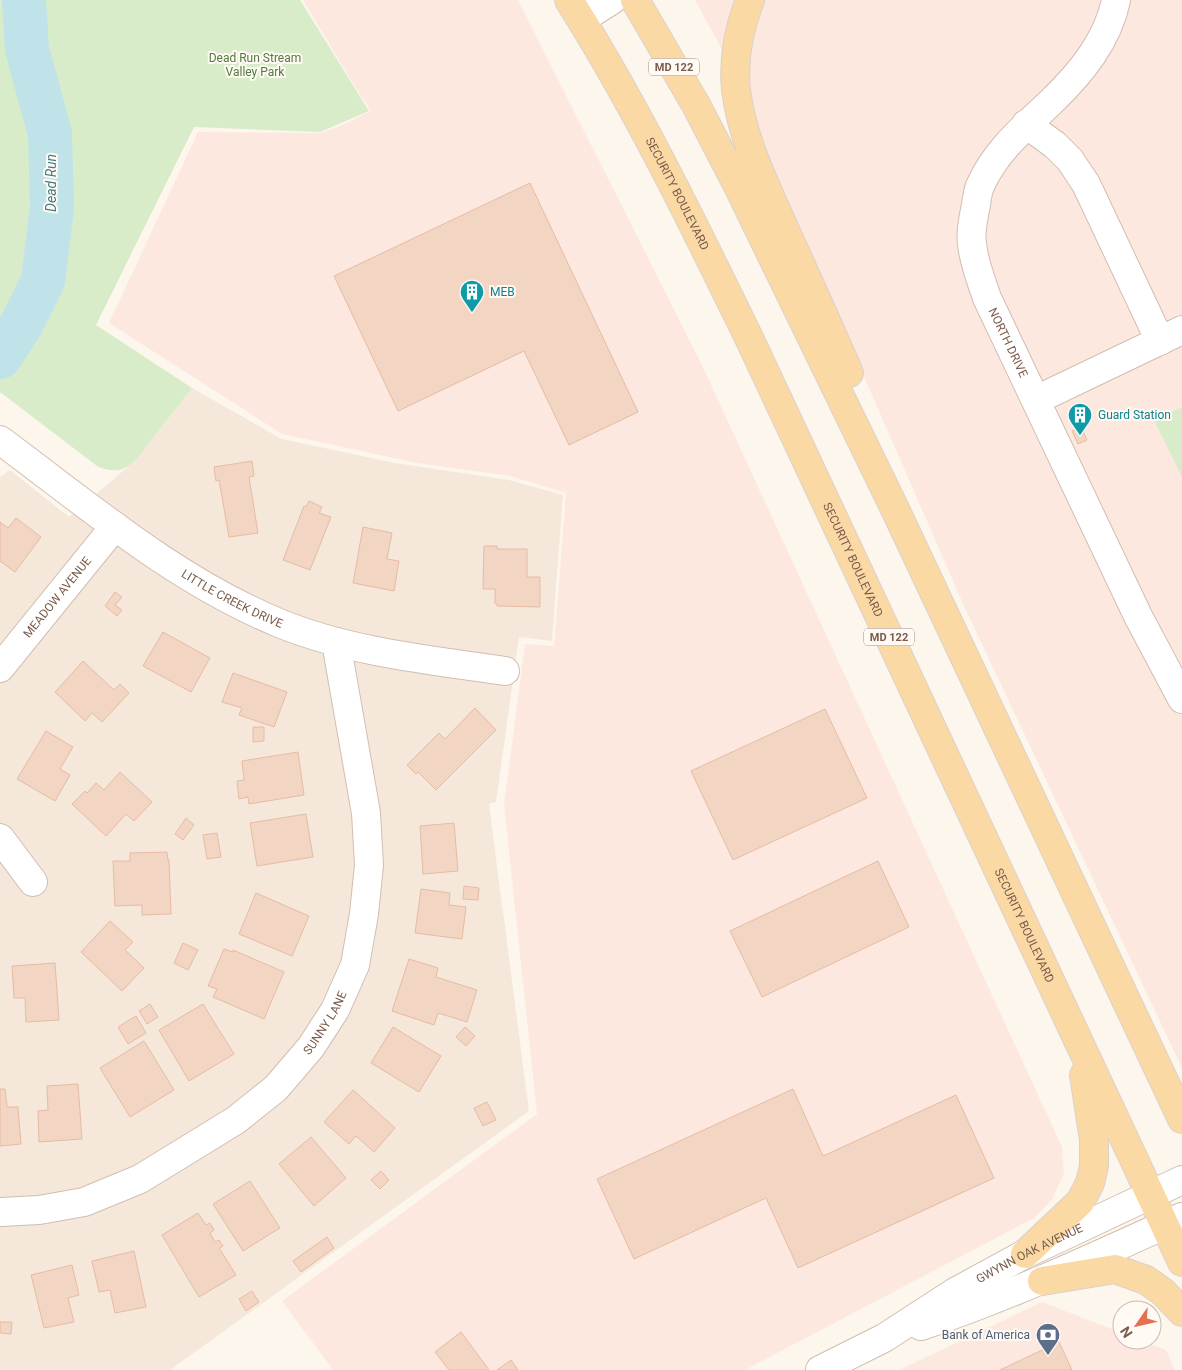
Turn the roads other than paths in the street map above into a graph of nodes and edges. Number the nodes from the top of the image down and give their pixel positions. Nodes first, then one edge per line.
1 (612, 0) edge
2 (635, 0) edge
3 (750, 0) edge
4 (1116, 0) edge
5 (576, 10) edge
6 (1026, 124) junction
7 (1171, 335) edge
8 (1036, 400) junction
9 (0, 440) edge
10 (894, 506) junction
11 (115, 526) junction
12 (336, 642) junction
13 (0, 668) edge
14 (505, 671) dead end
15 (1182, 699) edge
16 (0, 838) edge
17 (33, 882) dead end
18 (1078, 1041) junction
19 (1182, 1120) edge
20 (1182, 1180) edge
21 (1150, 1196) junction
22 (0, 1212) edge
23 (1173, 1221) edge
24 (1025, 1254) junction
25 (1182, 1262) edge
26 (1042, 1281) junction
27 (1182, 1312) edge
28 (884, 1338) junction
29 (820, 1370) edge

1 - 5 street
2 - 10 main road, MD 122
3 - 10 main road
4 - 6 street, NORTH DRIVE
5 - 18 main road, SECURITY BOULEVARD / MD 122
6 - 7 street
6 - 8 street, NORTH DRIVE
7 - 8 street
8 - 15 street, NORTH DRIVE
9 - 11 street, LITTLE CREEK DRIVE
10 - 19 main road, MD 122
11 - 12 street, LITTLE CREEK DRIVE
11 - 13 street, MEADOW AVENUE
12 - 14 street, LITTLE CREEK DRIVE
12 - 22 street, SUNNY LANE
16 - 17 street
18 - 21 main road, SECURITY BOULEVARD / MD 122
18 - 24 main road
20 - 21 street, GWYNN OAK AVENUE
21 - 23 main road, SECURITY BOULEVARD / MD 122
21 - 24 street, GWYNN OAK AVENUE
23 - 25 main road, SECURITY BOULEVARD / MD 122
23 - 26 street, GWYNN OAK AVENUE
24 - 28 street, GWYNN OAK AVENUE
26 - 27 main road
26 - 28 street, GWYNN OAK AVENUE
28 - 29 street, GWYNN OAK AVENUE

